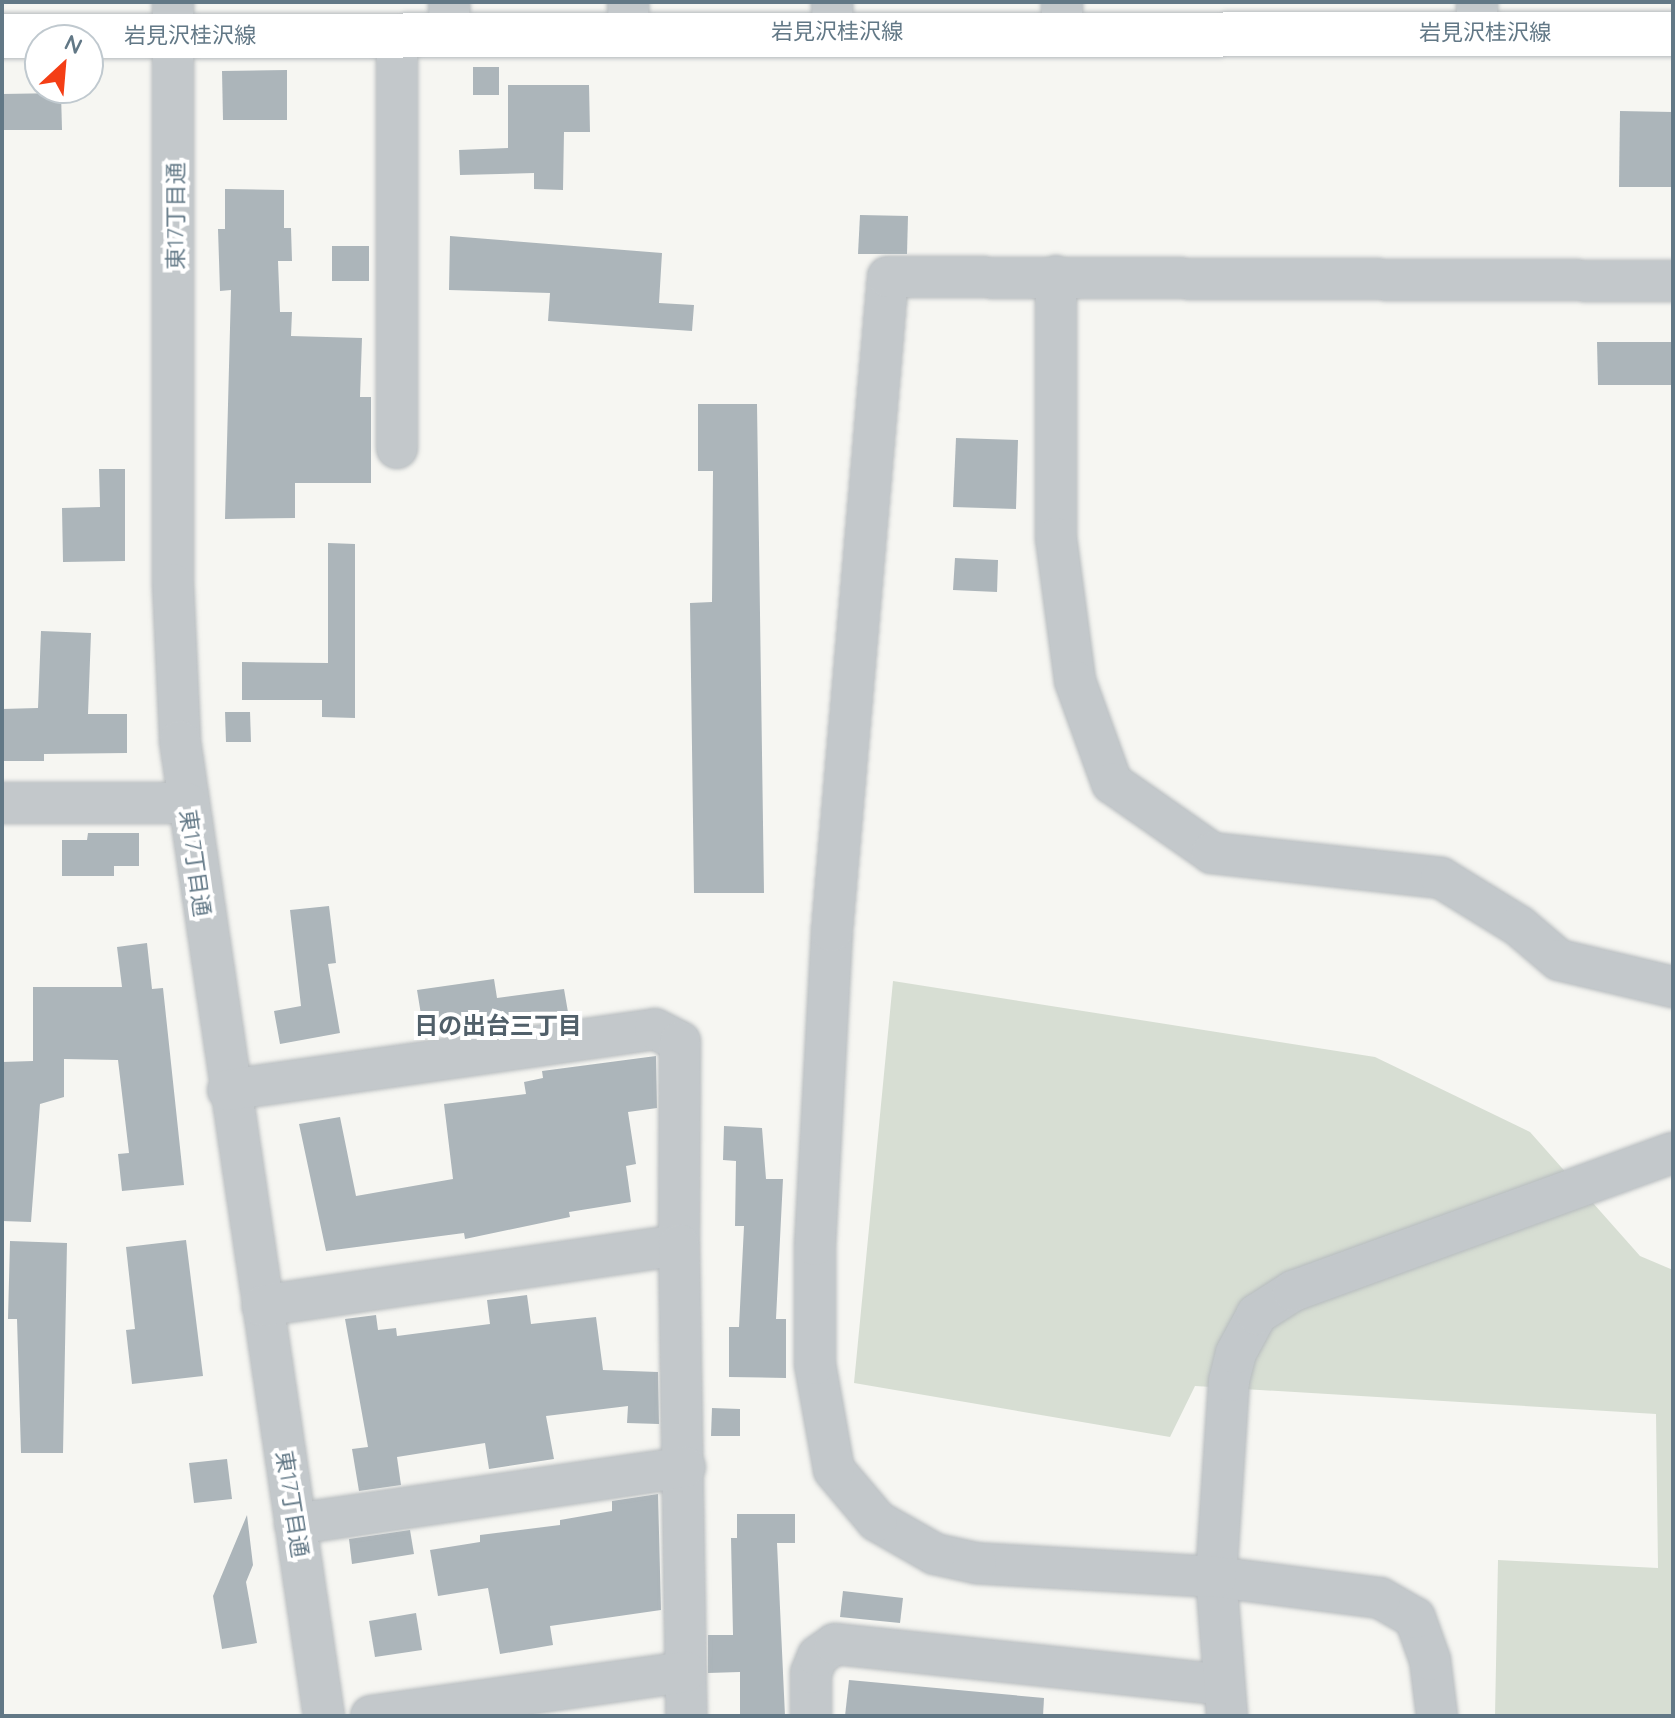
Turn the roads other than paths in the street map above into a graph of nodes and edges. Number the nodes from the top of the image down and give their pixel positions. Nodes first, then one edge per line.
1 (833, 17) edge
2 (1477, 17) edge
3 (1062, 18) edge
4 (174, 19) edge
5 (450, 19) edge
6 (628, 19) edge
7 (1673, 34) edge
8 (2, 36) edge
9 (397, 36) junction
10 (1056, 276) junction
11 (1673, 281) edge
12 (397, 448) dead end
13 (2, 803) edge
14 (187, 803) junction
15 (1673, 987) edge
16 (228, 1090) junction
17 (1673, 1153) edge
18 (679, 1245) junction
19 (262, 1306) junction
20 (685, 1467) junction
21 (295, 1524) junction
22 (1216, 1577) junction
23 (686, 1672) junction
24 (1226, 1701) edge
25 (324, 1716) edge
26 (371, 1716) edge
27 (686, 1716) edge
28 (811, 1716) edge
29 (1437, 1716) edge

1 - 3 main road, 岩見沢桂沢線
1 - 6 main road, 岩見沢桂沢線
2 - 3 main road, 岩見沢桂沢線
2 - 7 main road, 岩見沢桂沢線
4 - 8 main road, 岩見沢桂沢線
4 - 9 main road, 岩見沢桂沢線
4 - 14 street, 東17丁目通
5 - 6 main road, 岩見沢桂沢線
5 - 9 main road, 岩見沢桂沢線
9 - 12 street
10 - 11 street
10 - 15 street
10 - 22 street
13 - 14 street
14 - 16 street, 東17丁目通
16 - 18 street
16 - 19 street, 東17丁目通
17 - 22 street
18 - 19 street
18 - 20 street
19 - 21 street, 東17丁目通
20 - 21 street
20 - 23 street
21 - 25 street, 東17丁目通
22 - 24 street
22 - 29 street
23 - 26 street
23 - 27 street
24 - 28 street

